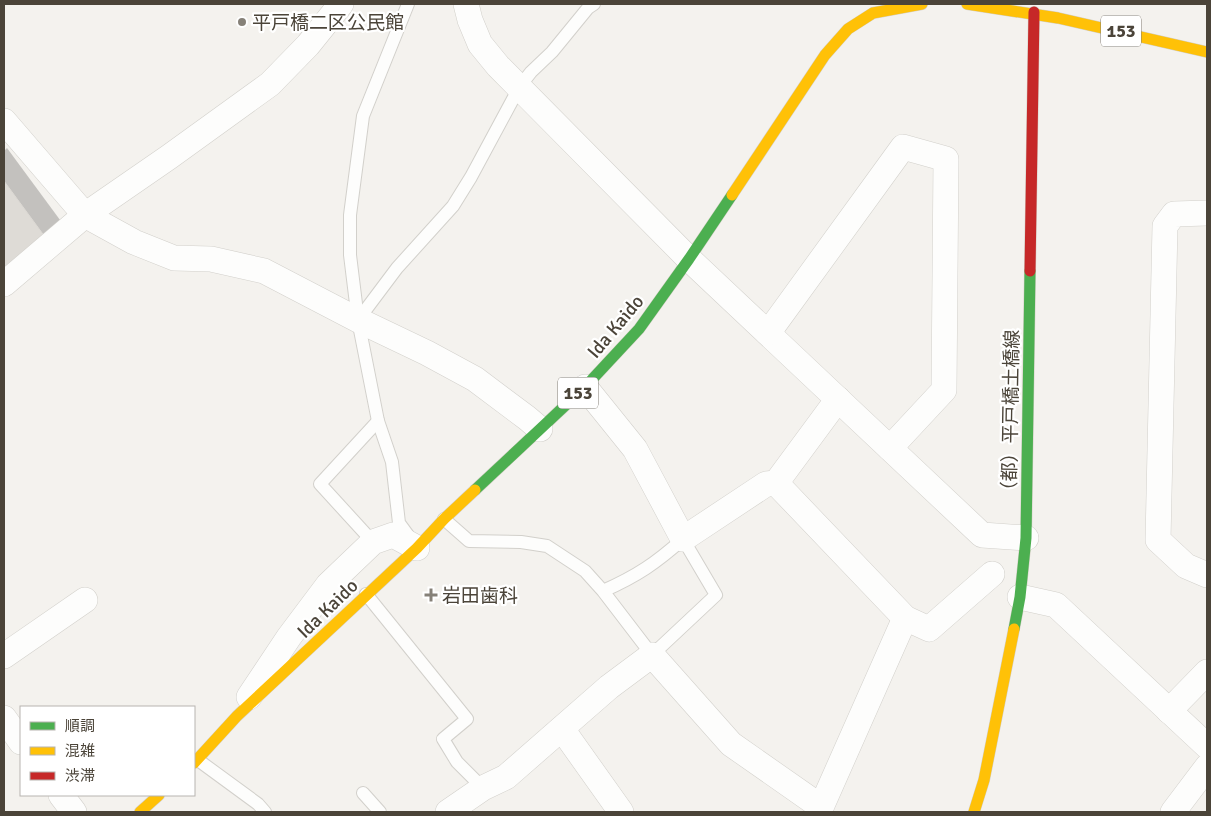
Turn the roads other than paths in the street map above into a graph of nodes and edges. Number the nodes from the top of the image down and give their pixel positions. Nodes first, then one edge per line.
1 (341, 4) edge
2 (408, 4) edge
3 (466, 4) edge
4 (594, 4) edge
5 (922, 4) edge
6 (967, 4) edge
7 (896, 6) edge
8 (1034, 12) junction
9 (1207, 52) edge
10 (520, 86) junction
11 (4, 121) edge
12 (1207, 213) edge
13 (85, 215) junction
14 (689, 259) junction
15 (4, 284) edge
16 (358, 320) junction
17 (768, 333) junction
18 (585, 387) junction
19 (838, 399) junction
20 (378, 421) junction
21 (540, 430) junction
22 (890, 448) junction
23 (776, 483) junction
24 (444, 519) junction
25 (1026, 538) junction
26 (683, 539) junction
27 (373, 542) junction
28 (417, 548) junction
29 (992, 574) dead end
30 (1207, 575) edge
31 (603, 590) junction
32 (366, 594) junction
33 (1020, 597) junction
34 (85, 600) dead end
35 (905, 618) junction
36 (652, 655) junction
37 (4, 656) edge
38 (1207, 672) edge
39 (1170, 711) junction
40 (237, 716) junction
41 (4, 718) edge
42 (562, 729) junction
43 (20, 741) edge
44 (1207, 746) edge
45 (196, 762) edge
46 (1207, 766) edge
47 (483, 788) junction
48 (363, 793) dead end
49 (62, 796) edge
50 (158, 796) edge
51 (820, 810) edge
52 (74, 812) edge
53 (140, 812) edge
54 (266, 812) edge
55 (380, 812) edge
56 (448, 812) edge
57 (621, 812) edge
58 (974, 812) edge
59 (1173, 812) edge

1 - 13 street
2 - 16 lane
3 - 10 street
4 - 10 lane
5 - 7 main road, Ida Kaido / 153
6 - 8 main road, 153
7 - 14 main road, Ida Kaido / 153
8 - 9 main road, 153
8 - 25 main road, （都）平戸橋土橋線
10 - 14 street
10 - 16 lane
11 - 13 street
12 - 30 street
13 - 15 street
13 - 16 street
14 - 17 street
14 - 18 main road, Ida Kaido / 153
16 - 20 lane
16 - 21 street
17 - 19 street
17 - 22 street
18 - 21 main road, Ida Kaido / 153
18 - 26 street
19 - 22 street
19 - 23 street
20 - 27 lane
20 - 28 lane
21 - 24 main road, Ida Kaido / 153
22 - 25 street
23 - 26 street
23 - 35 street
24 - 28 main road, Ida Kaido / 153
24 - 31 lane
25 - 33 main road, （都）平戸橋土橋線
26 - 31 lane
26 - 36 lane
27 - 28 street
27 - 40 street
28 - 32 main road, Ida Kaido / 153
29 - 35 street
31 - 36 lane
32 - 40 main road, Ida Kaido / 153
32 - 47 lane
33 - 39 street
33 - 58 main road, （都）平戸橋土橋線
34 - 37 street
35 - 51 street
36 - 42 street
36 - 51 street
38 - 39 street
39 - 44 street
40 - 45 main road, Ida Kaido / 153
41 - 43 street
42 - 47 street
42 - 57 street
45 - 54 lane
46 - 59 street
47 - 56 street
48 - 55 lane
49 - 52 street
50 - 53 main road

